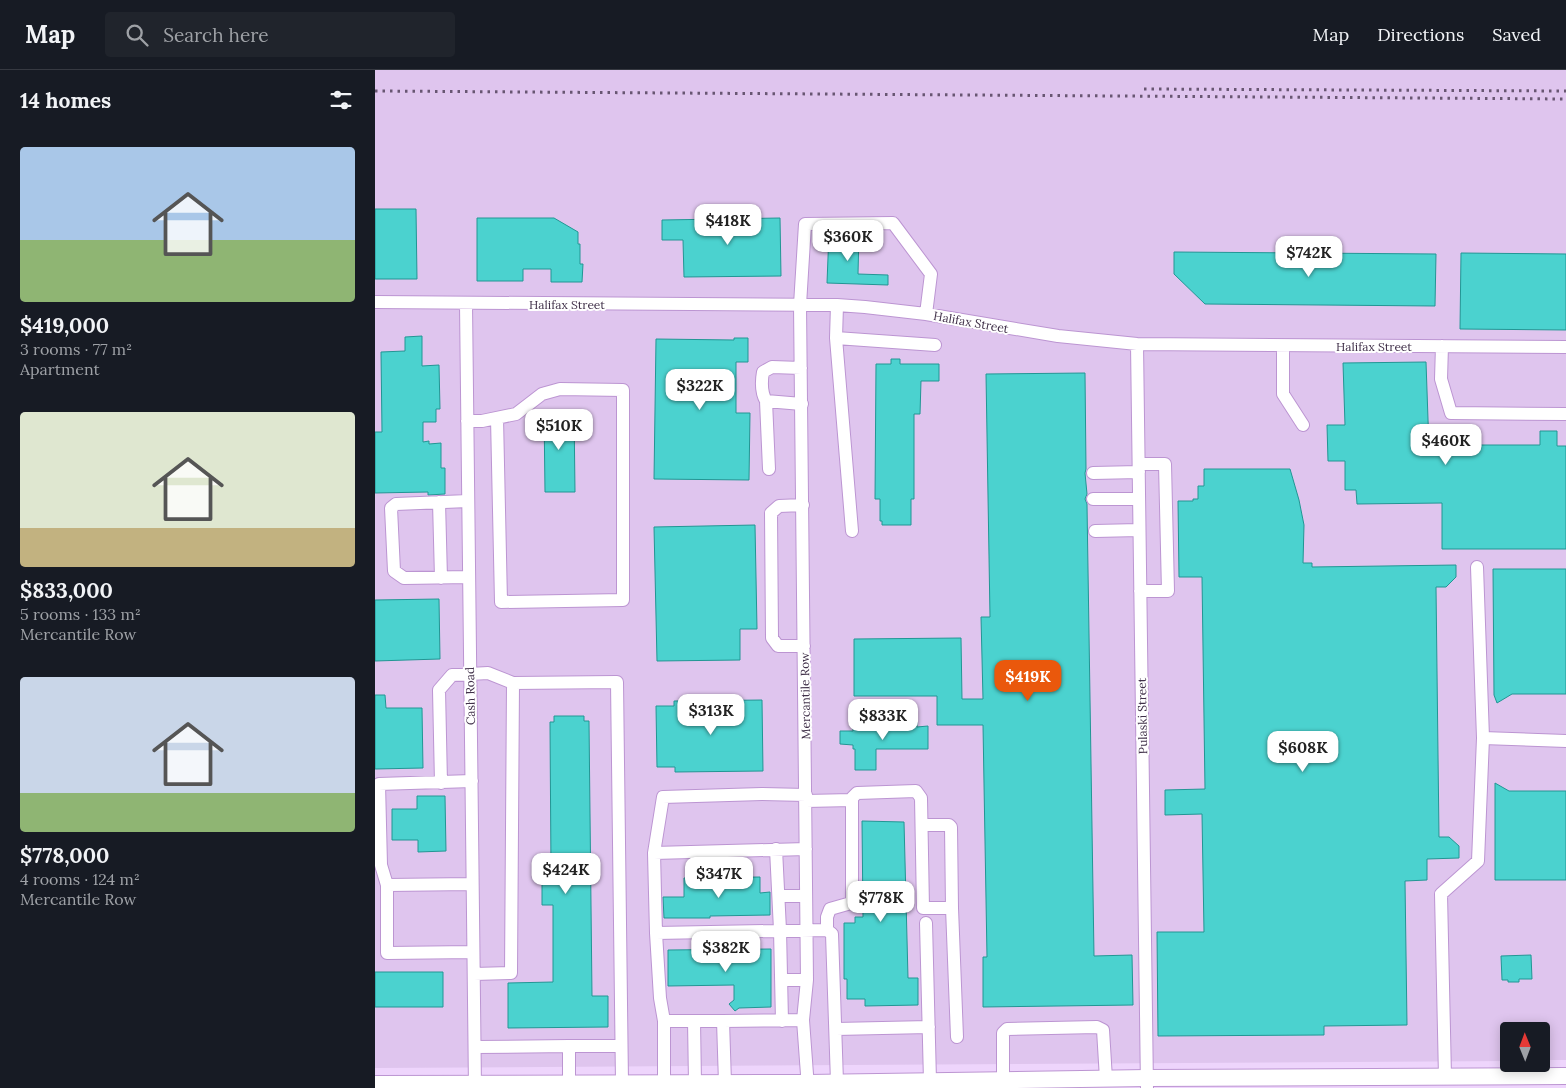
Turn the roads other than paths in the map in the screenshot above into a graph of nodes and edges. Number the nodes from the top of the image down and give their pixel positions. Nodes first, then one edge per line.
1 (375, 302) edge
2 (466, 304) junction
3 (800, 305) junction
4 (837, 305) junction
5 (926, 314) junction
6 (836, 338) junction
7 (1137, 344) junction
8 (935, 345) dead end
9 (1283, 346) junction
10 (1442, 346) junction
11 (1566, 346) edge
12 (801, 368) junction
13 (766, 402) junction
14 (802, 404) junction
15 (1566, 414) edge
16 (497, 418) junction
17 (467, 420) junction
18 (1303, 425) dead end
19 (1139, 468) junction
20 (769, 469) dead end
21 (1093, 473) dead end
22 (1139, 499) junction
23 (1093, 500) dead end
24 (439, 502) junction
25 (468, 502) junction
26 (803, 505) junction
27 (1139, 530) junction
28 (852, 531) dead end
29 (1095, 531) dead end
30 (1477, 568) dead end
31 (469, 577) junction
32 (441, 578) junction
33 (1140, 591) junction
34 (804, 646) junction
35 (470, 674) junction
36 (513, 683) junction
37 (1483, 738) junction
38 (1566, 742) edge
39 (472, 781) junction
40 (441, 783) junction
41 (805, 798) junction
42 (852, 800) junction
43 (922, 825) junction
44 (776, 849) junction
45 (806, 849) junction
46 (654, 853) junction
47 (472, 884) junction
48 (387, 885) junction
49 (779, 896) junction
50 (806, 896) junction
51 (952, 908) junction
52 (926, 923) dead end
53 (780, 930) junction
54 (807, 930) junction
55 (827, 930) junction
56 (656, 933) junction
57 (473, 952) junction
58 (474, 974) junction
59 (781, 980) junction
60 (807, 980) junction
61 (803, 1020) junction
62 (664, 1021) junction
63 (694, 1021) junction
64 (782, 1021) junction
65 (723, 1022) junction
66 (929, 1027) junction
67 (836, 1029) junction
68 (957, 1037) dead end
69 (569, 1046) junction
70 (621, 1046) junction
71 (475, 1047) junction
72 (1566, 1076) edge
73 (1445, 1077) junction
74 (1105, 1079) junction
75 (1003, 1080) junction
76 (837, 1082) junction
77 (1485, 1082) edge
78 (569, 1083) junction
79 (664, 1083) junction
80 (695, 1083) junction
81 (725, 1083) junction
82 (936, 1083) edge
83 (1147, 1083) edge
84 (1241, 1083) edge
85 (375, 1084) edge
86 (614, 1084) edge
87 (808, 1085) edge
88 (475, 1086) edge

1 - 2 street, Halifax Street
2 - 3 street, Halifax Street
2 - 17 street, Cash Road
3 - 4 street, Halifax Street
3 - 5 street, Mercantile Row
3 - 12 street, Mercantile Row
4 - 5 street, Halifax Street
4 - 6 street
5 - 7 street, Halifax Street
6 - 8 street
6 - 28 street
7 - 9 street, Halifax Street
7 - 19 street, Pulaski Street
9 - 10 street, Halifax Street
9 - 18 street
10 - 11 street, Halifax Street
10 - 15 street
12 - 13 street
12 - 14 street, Mercantile Row
13 - 14 street
13 - 20 street
14 - 26 street, Mercantile Row
16 - 16 street
16 - 17 street
17 - 25 street, Cash Road
19 - 21 street
19 - 22 street, Pulaski Street
19 - 33 street
22 - 23 street
22 - 27 street, Pulaski Street
24 - 25 street
24 - 32 street
24 - 32 street
25 - 31 street, Cash Road
26 - 34 street, Mercantile Row
26 - 34 street
27 - 29 street
27 - 33 street, Pulaski Street
30 - 37 street
31 - 32 street
31 - 35 street, Cash Road
33 - 83 street, Pulaski Street
34 - 41 street, Mercantile Row
35 - 36 street
35 - 39 street, Cash Road
35 - 40 street
36 - 58 street
36 - 70 street
37 - 38 street
37 - 73 street
39 - 40 street
39 - 47 street, Cash Road
40 - 48 street
41 - 42 street
41 - 45 street, Mercantile Row
41 - 46 street
42 - 43 street
42 - 55 street
43 - 51 street
43 - 51 street
44 - 45 street
44 - 46 street
44 - 49 street
45 - 50 street, Mercantile Row
46 - 56 street
47 - 48 street
47 - 57 street, Cash Road
48 - 57 street
49 - 50 street
49 - 53 street
50 - 54 street, Mercantile Row
51 - 68 street
52 - 66 street
53 - 54 street
53 - 56 street
53 - 59 street
54 - 55 street
54 - 60 street, Mercantile Row
55 - 67 street
56 - 62 street
57 - 58 street, Cash Road
58 - 71 street, Cash Road
59 - 60 street
59 - 64 street
60 - 61 street, Mercantile Row
61 - 64 street
61 - 87 street, Mercantile Row
62 - 63 street
62 - 79 street
63 - 65 street
63 - 80 street
64 - 65 street
65 - 81 street
66 - 67 street
66 - 82 street
67 - 76 street
69 - 70 street
69 - 71 street
69 - 78 street
70 - 86 street
71 - 88 street, Cash Road
72 - 77 main road
73 - 77 main road
73 - 84 main road
74 - 75 main road
74 - 75 street
74 - 83 main road
75 - 82 main road
76 - 82 main road
76 - 87 main road
78 - 86 main road
78 - 88 main road
79 - 80 main road
79 - 86 main road
80 - 81 main road
81 - 87 main road
83 - 84 main road
85 - 88 main road

